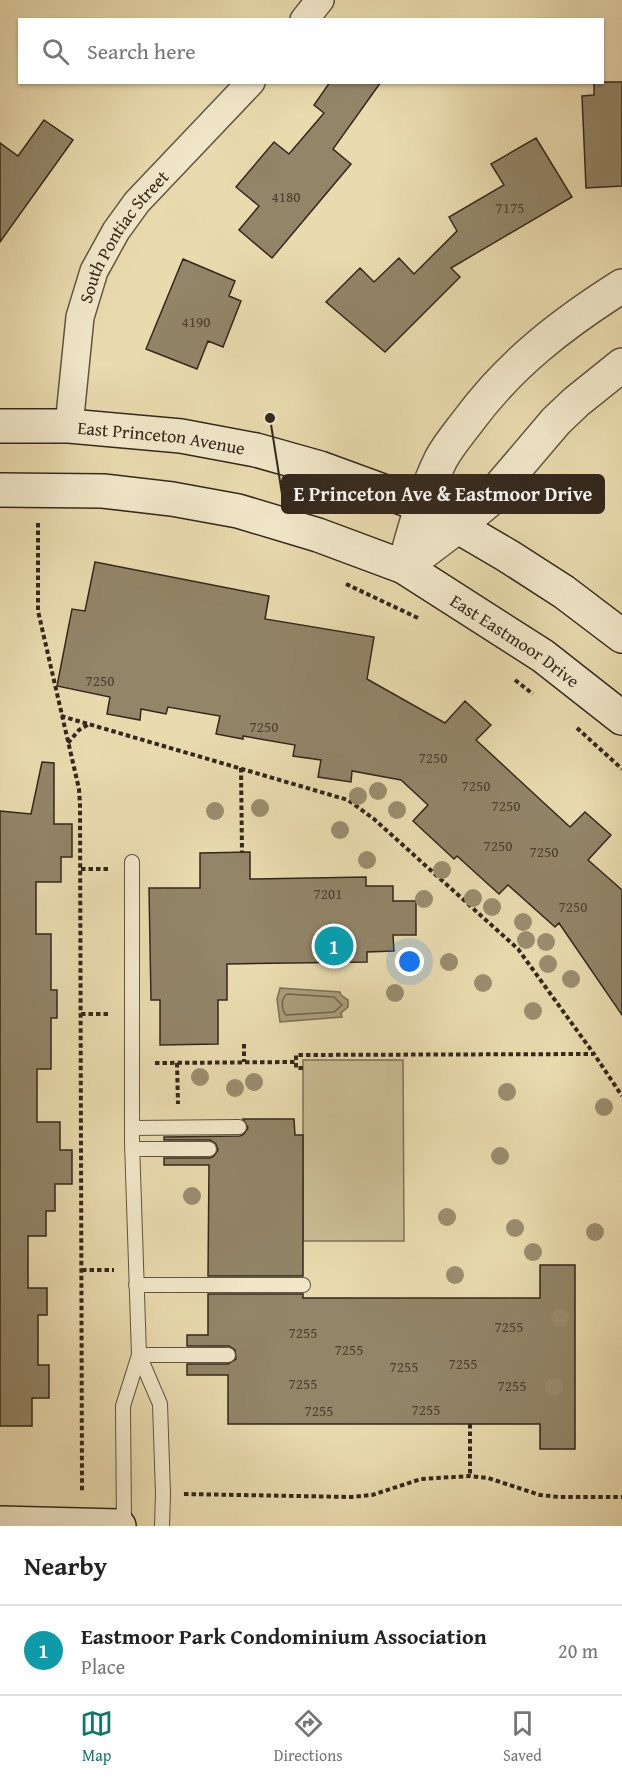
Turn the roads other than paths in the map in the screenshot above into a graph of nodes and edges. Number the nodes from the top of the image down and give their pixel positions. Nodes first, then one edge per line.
1 (320, 0) edge
2 (306, 18) edge
3 (249, 84) edge
4 (622, 286) edge
5 (622, 365) edge
6 (0, 426) edge
7 (69, 426) junction
8 (0, 490) edge
9 (421, 505) junction
10 (458, 527) junction
11 (404, 567) junction
12 (622, 636) edge
13 (622, 718) edge
14 (132, 862) dead end
15 (239, 1127) dead end
16 (132, 1128) junction
17 (132, 1149) junction
18 (209, 1149) dead end
19 (136, 1285) junction
20 (303, 1285) dead end
21 (139, 1355) junction
22 (228, 1355) dead end
23 (120, 1511) edge
24 (0, 1523) edge
25 (124, 1526) edge
26 (162, 1526) edge

1 - 2 street
3 - 7 street, South Pontiac Street
4 - 9 main road
5 - 10 main road
6 - 7 main road, East Princeton Avenue
7 - 9 main road, East Princeton Avenue
8 - 11 main road
9 - 10 main road
9 - 11 main road
10 - 11 main road
10 - 12 main road
11 - 13 main road, East Eastmoor Drive
14 - 16 lane
15 - 16 lane
16 - 17 lane
17 - 18 lane
17 - 19 lane
19 - 20 lane
19 - 21 lane
21 - 22 lane
21 - 23 lane
21 - 26 lane
23 - 24 main road
23 - 25 lane

